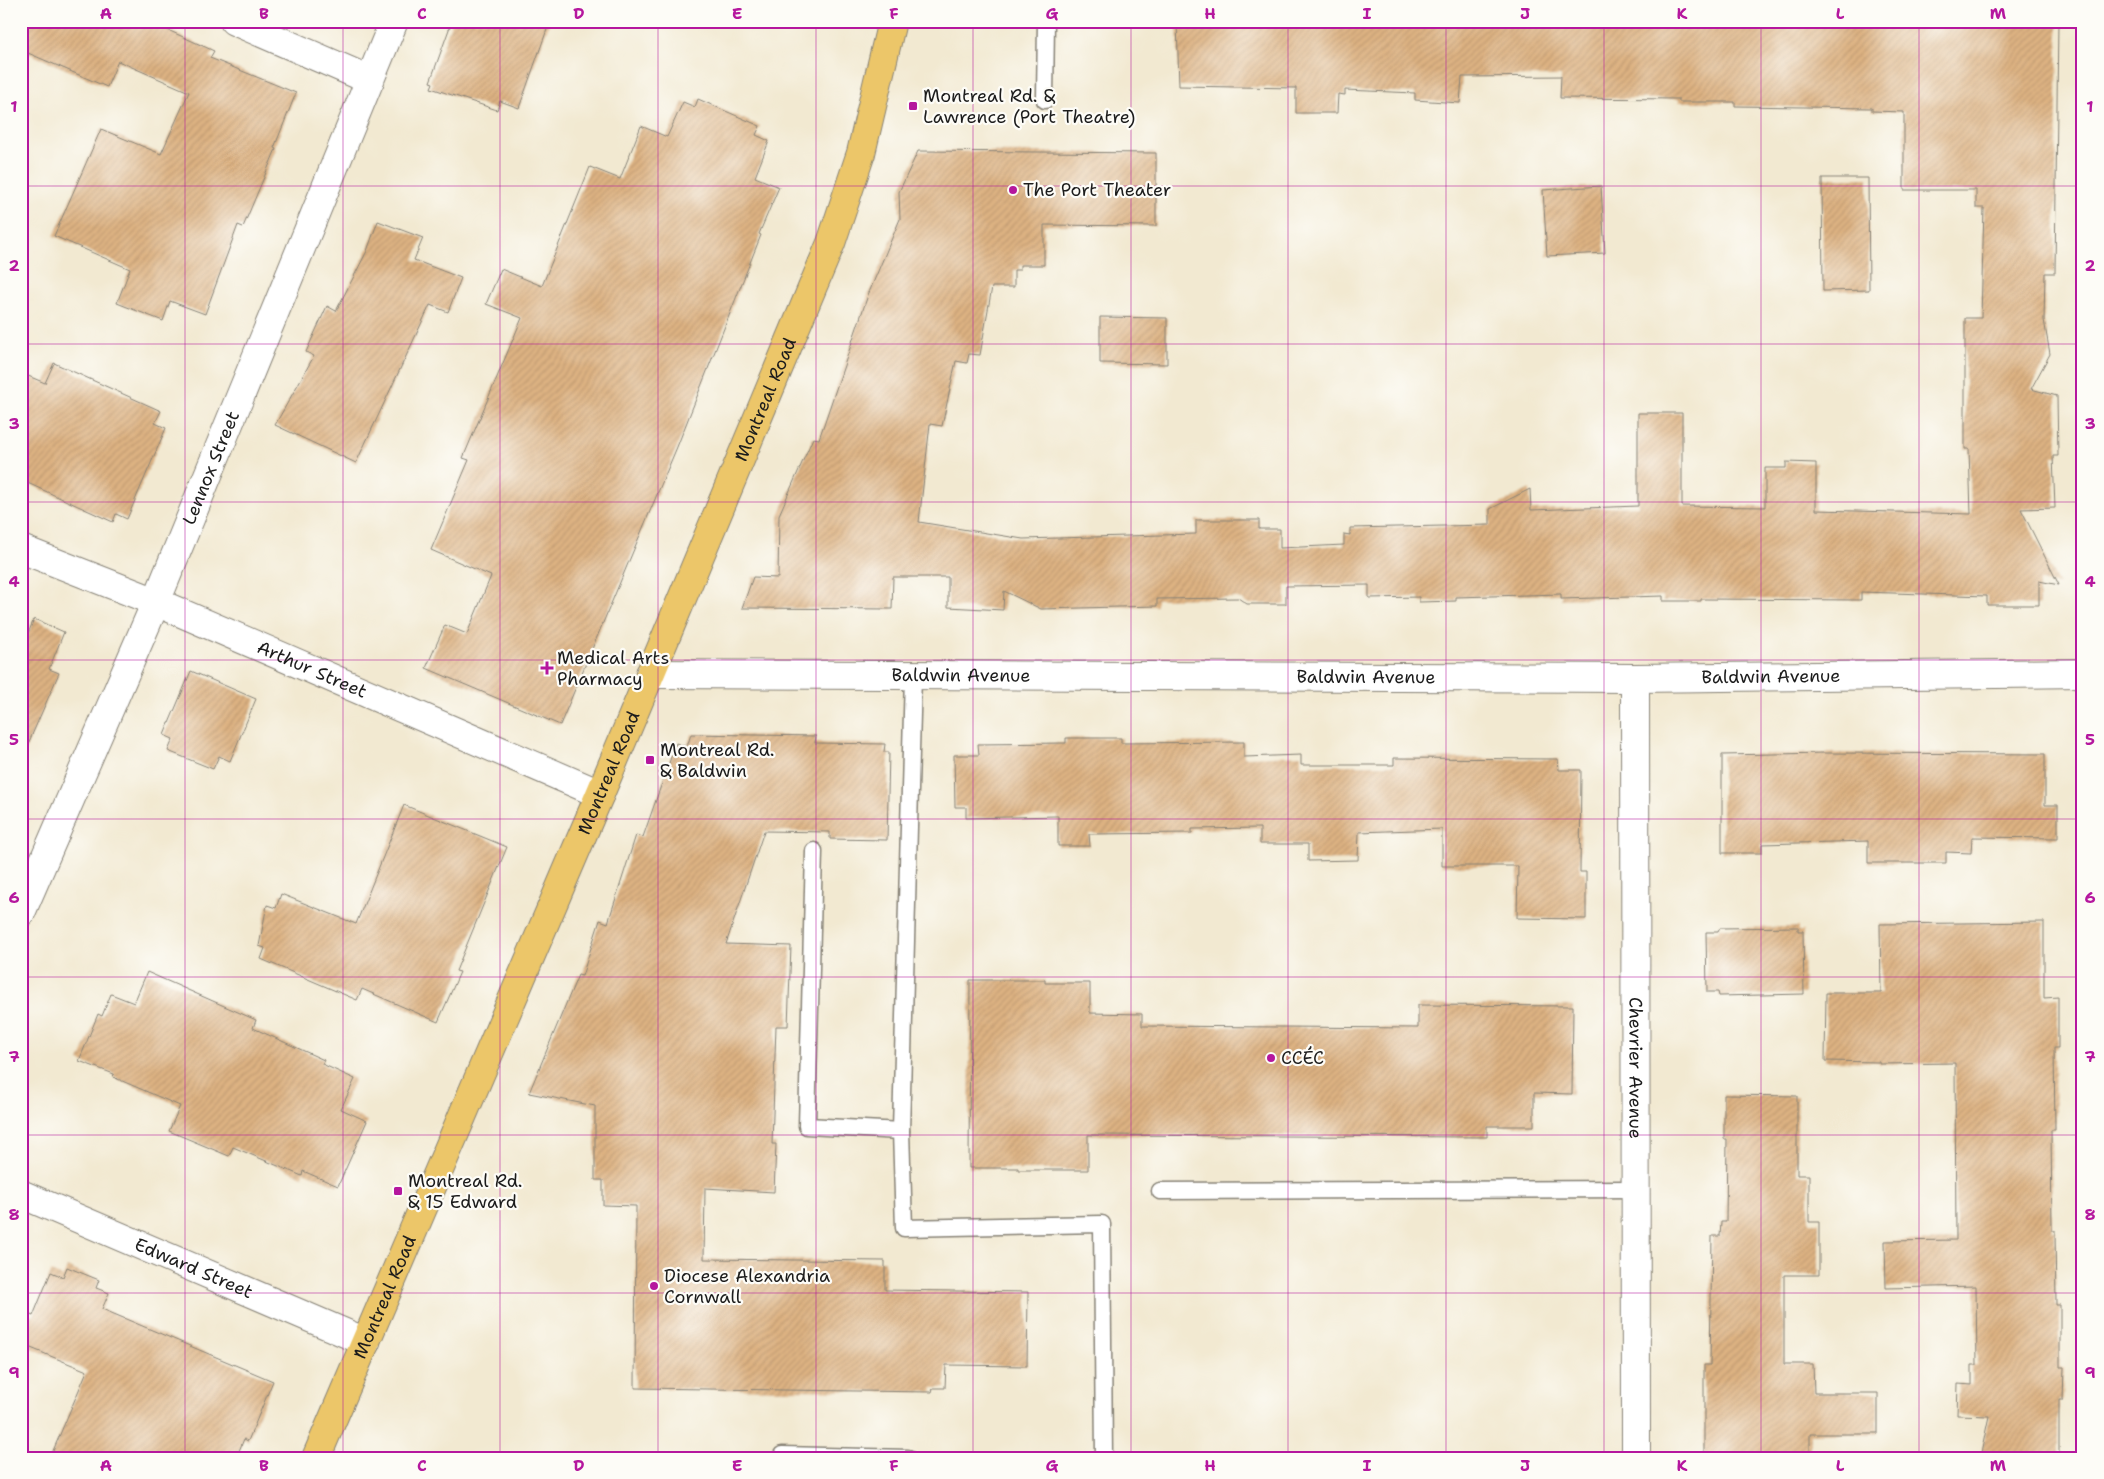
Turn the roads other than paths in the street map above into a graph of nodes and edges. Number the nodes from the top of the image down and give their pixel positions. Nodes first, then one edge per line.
1 (234, 21) edge
2 (394, 21) edge
3 (892, 21) edge
4 (1046, 21) edge
5 (370, 80) junction
6 (1045, 100) dead end
7 (21, 549) edge
8 (156, 602) junction
9 (650, 674) junction
10 (2083, 674) edge
11 (913, 675) junction
12 (1635, 678) junction
13 (600, 794) junction
14 (814, 851) dead end
15 (21, 913) edge
16 (901, 1131) junction
17 (1636, 1189) junction
18 (1160, 1191) dead end
19 (21, 1194) edge
20 (366, 1342) junction
21 (782, 1455) dead end
22 (316, 1458) edge
23 (908, 1458) edge
24 (1104, 1458) edge
25 (1636, 1458) edge

1 - 5 street
2 - 5 street, Lennox Street
3 - 9 main road, Montreal Road
4 - 6 lane
5 - 8 street, Lennox Street
7 - 8 street, Arthur Street
8 - 13 street, Arthur Street
8 - 15 street, Lennox Street
9 - 11 street, Baldwin Avenue
9 - 13 main road, Montreal Road
10 - 12 street, Baldwin Avenue
11 - 12 street, Baldwin Avenue
11 - 16 lane
12 - 17 street, Chevrier Avenue
13 - 20 main road, Montreal Road
14 - 16 lane
16 - 24 lane
17 - 18 lane
17 - 25 street, Chevrier Avenue
19 - 20 street, Edward Street
20 - 22 main road, Montreal Road
21 - 23 lane

